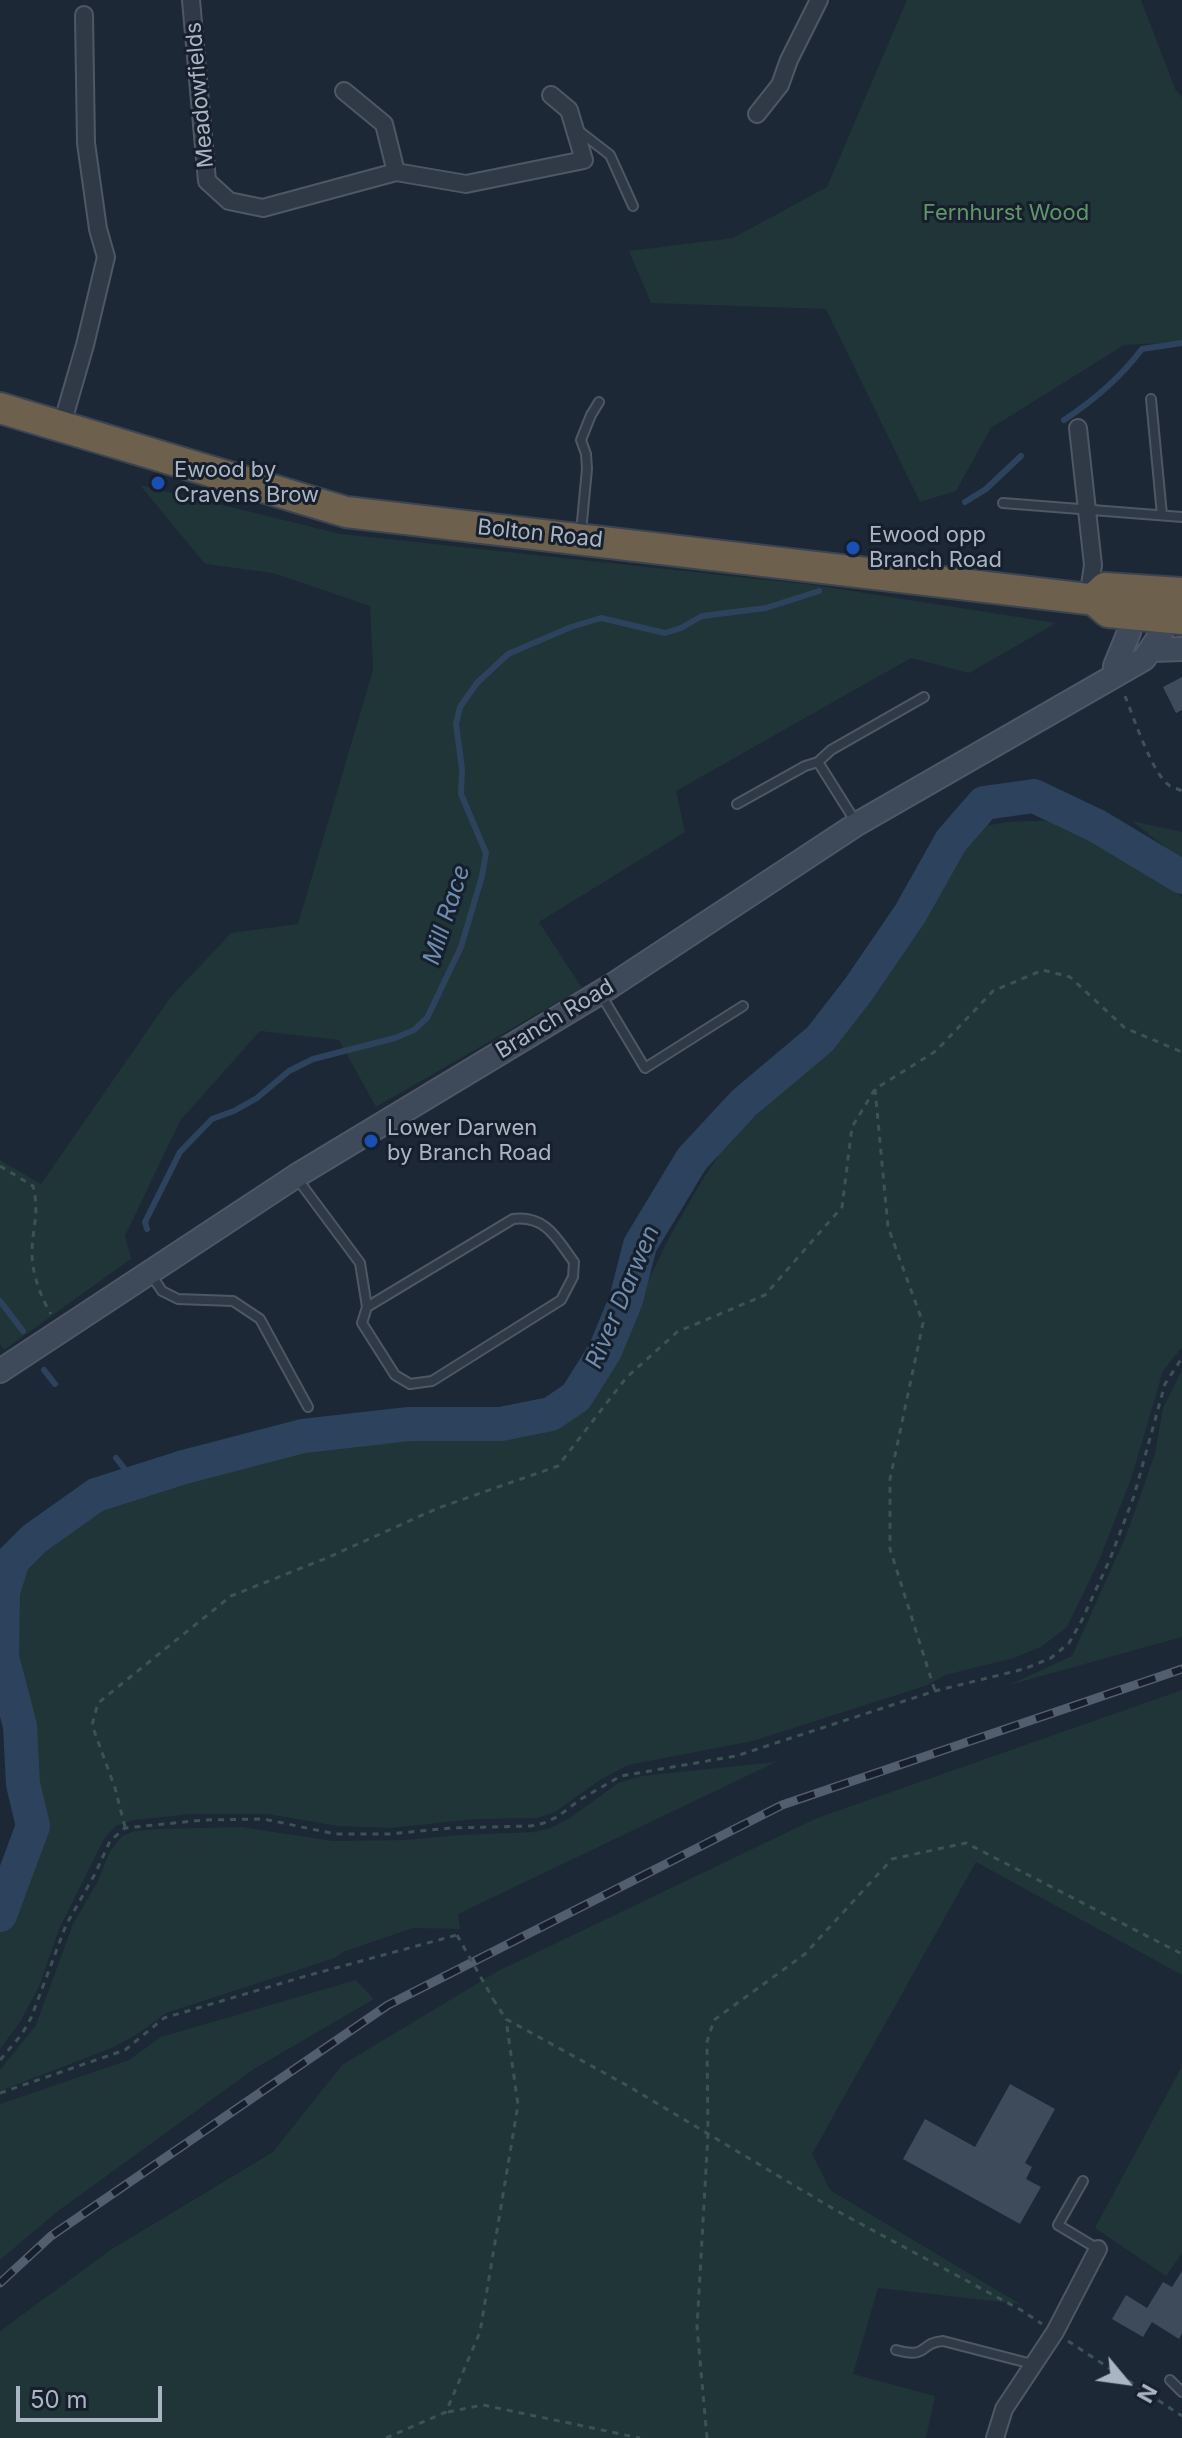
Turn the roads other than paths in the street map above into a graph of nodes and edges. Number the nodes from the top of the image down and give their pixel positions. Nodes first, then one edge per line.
1 (191, 0) edge
2 (819, 0) edge
3 (84, 15) dead end
4 (344, 91) dead end
5 (551, 95) dead end
6 (757, 114) dead end
7 (574, 127) junction
8 (396, 172) junction
9 (633, 206) dead end
10 (1151, 399) dead end
11 (599, 402) dead end
12 (0, 408) edge
13 (61, 428) junction
14 (1078, 428) dead end
15 (1003, 503) dead end
16 (1088, 509) junction
17 (1162, 515) junction
18 (1182, 517) edge
19 (580, 538) junction
20 (1090, 599) junction
21 (1135, 603) junction
22 (1175, 606) edge
23 (1182, 649) edge
24 (1152, 650) junction
25 (1115, 674) junction
26 (924, 697) dead end
27 (818, 762) junction
28 (737, 804) dead end
29 (857, 824) junction
30 (600, 992) junction
31 (743, 1006) dead end
32 (296, 1176) junction
33 (150, 1272) junction
34 (367, 1307) junction
35 (0, 1371) edge
36 (308, 1407) dead end
37 (1083, 2181) dead end
38 (1098, 2249) joint
39 (896, 2350) dead end
40 (1033, 2365) junction
41 (1170, 2380) dead end
42 (1182, 2392) edge
43 (995, 2438) edge

1 - 8 street, Meadowfields
2 - 6 street
3 - 13 street
4 - 8 street
5 - 7 street, Meadowfields
7 - 8 street, Meadowfields
7 - 9 lane
10 - 17 lane
11 - 19 lane
12 - 13 highway, Bolton Road
13 - 19 highway, Bolton Road
14 - 16 street
15 - 16 lane
16 - 17 lane
16 - 20 street
17 - 18 lane
19 - 20 highway, Bolton Road
20 - 21 highway, Bolton Road
21 - 22 highway, Bolton Road
21 - 25 street
22 - 24 street
23 - 24 street
24 - 25 street, Branch Road
25 - 29 street, Branch Road
26 - 27 lane
27 - 28 lane
27 - 29 lane
29 - 30 street, Branch Road
30 - 31 lane
30 - 32 street, Branch Road
32 - 33 street, Branch Road
32 - 34 lane
33 - 35 street, Branch Road
33 - 36 lane
34 - 34 lane
37 - 38 lane
38 - 40 street
39 - 40 lane
40 - 43 street
41 - 42 lane

